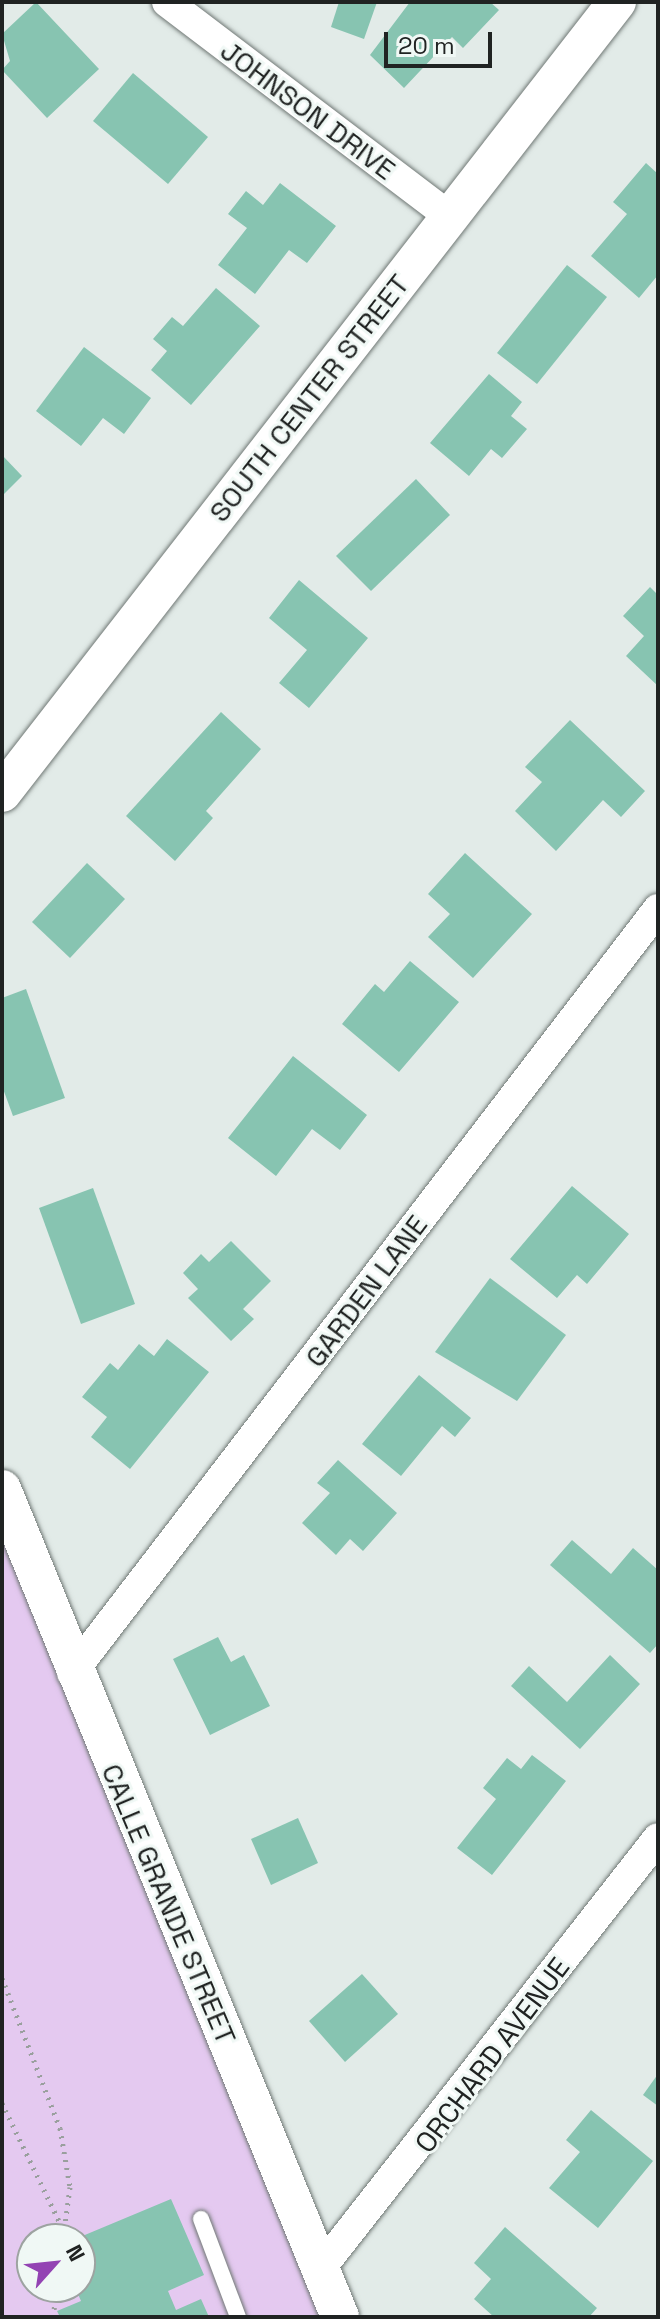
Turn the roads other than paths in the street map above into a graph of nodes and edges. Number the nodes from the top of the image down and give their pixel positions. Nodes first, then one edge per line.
1 (167, 2) edge
2 (617, 2) edge
3 (450, 217) junction
4 (2, 793) edge
5 (658, 909) edge
6 (2, 1489) edge
7 (72, 1673) junction
8 (658, 1838) edge
9 (201, 2219) dead end
10 (321, 2268) junction
11 (238, 2317) edge
12 (340, 2317) edge

1 - 3 street, JOHNSON DRIVE
2 - 3 street, SOUTH CENTER STREET
3 - 4 street, SOUTH CENTER STREET
5 - 7 street, GARDEN LANE
6 - 7 street, CALLE GRANDE STREET
7 - 10 street, CALLE GRANDE STREET
8 - 10 street, ORCHARD AVENUE
9 - 11 lane
10 - 12 street, CALLE GRANDE STREET

